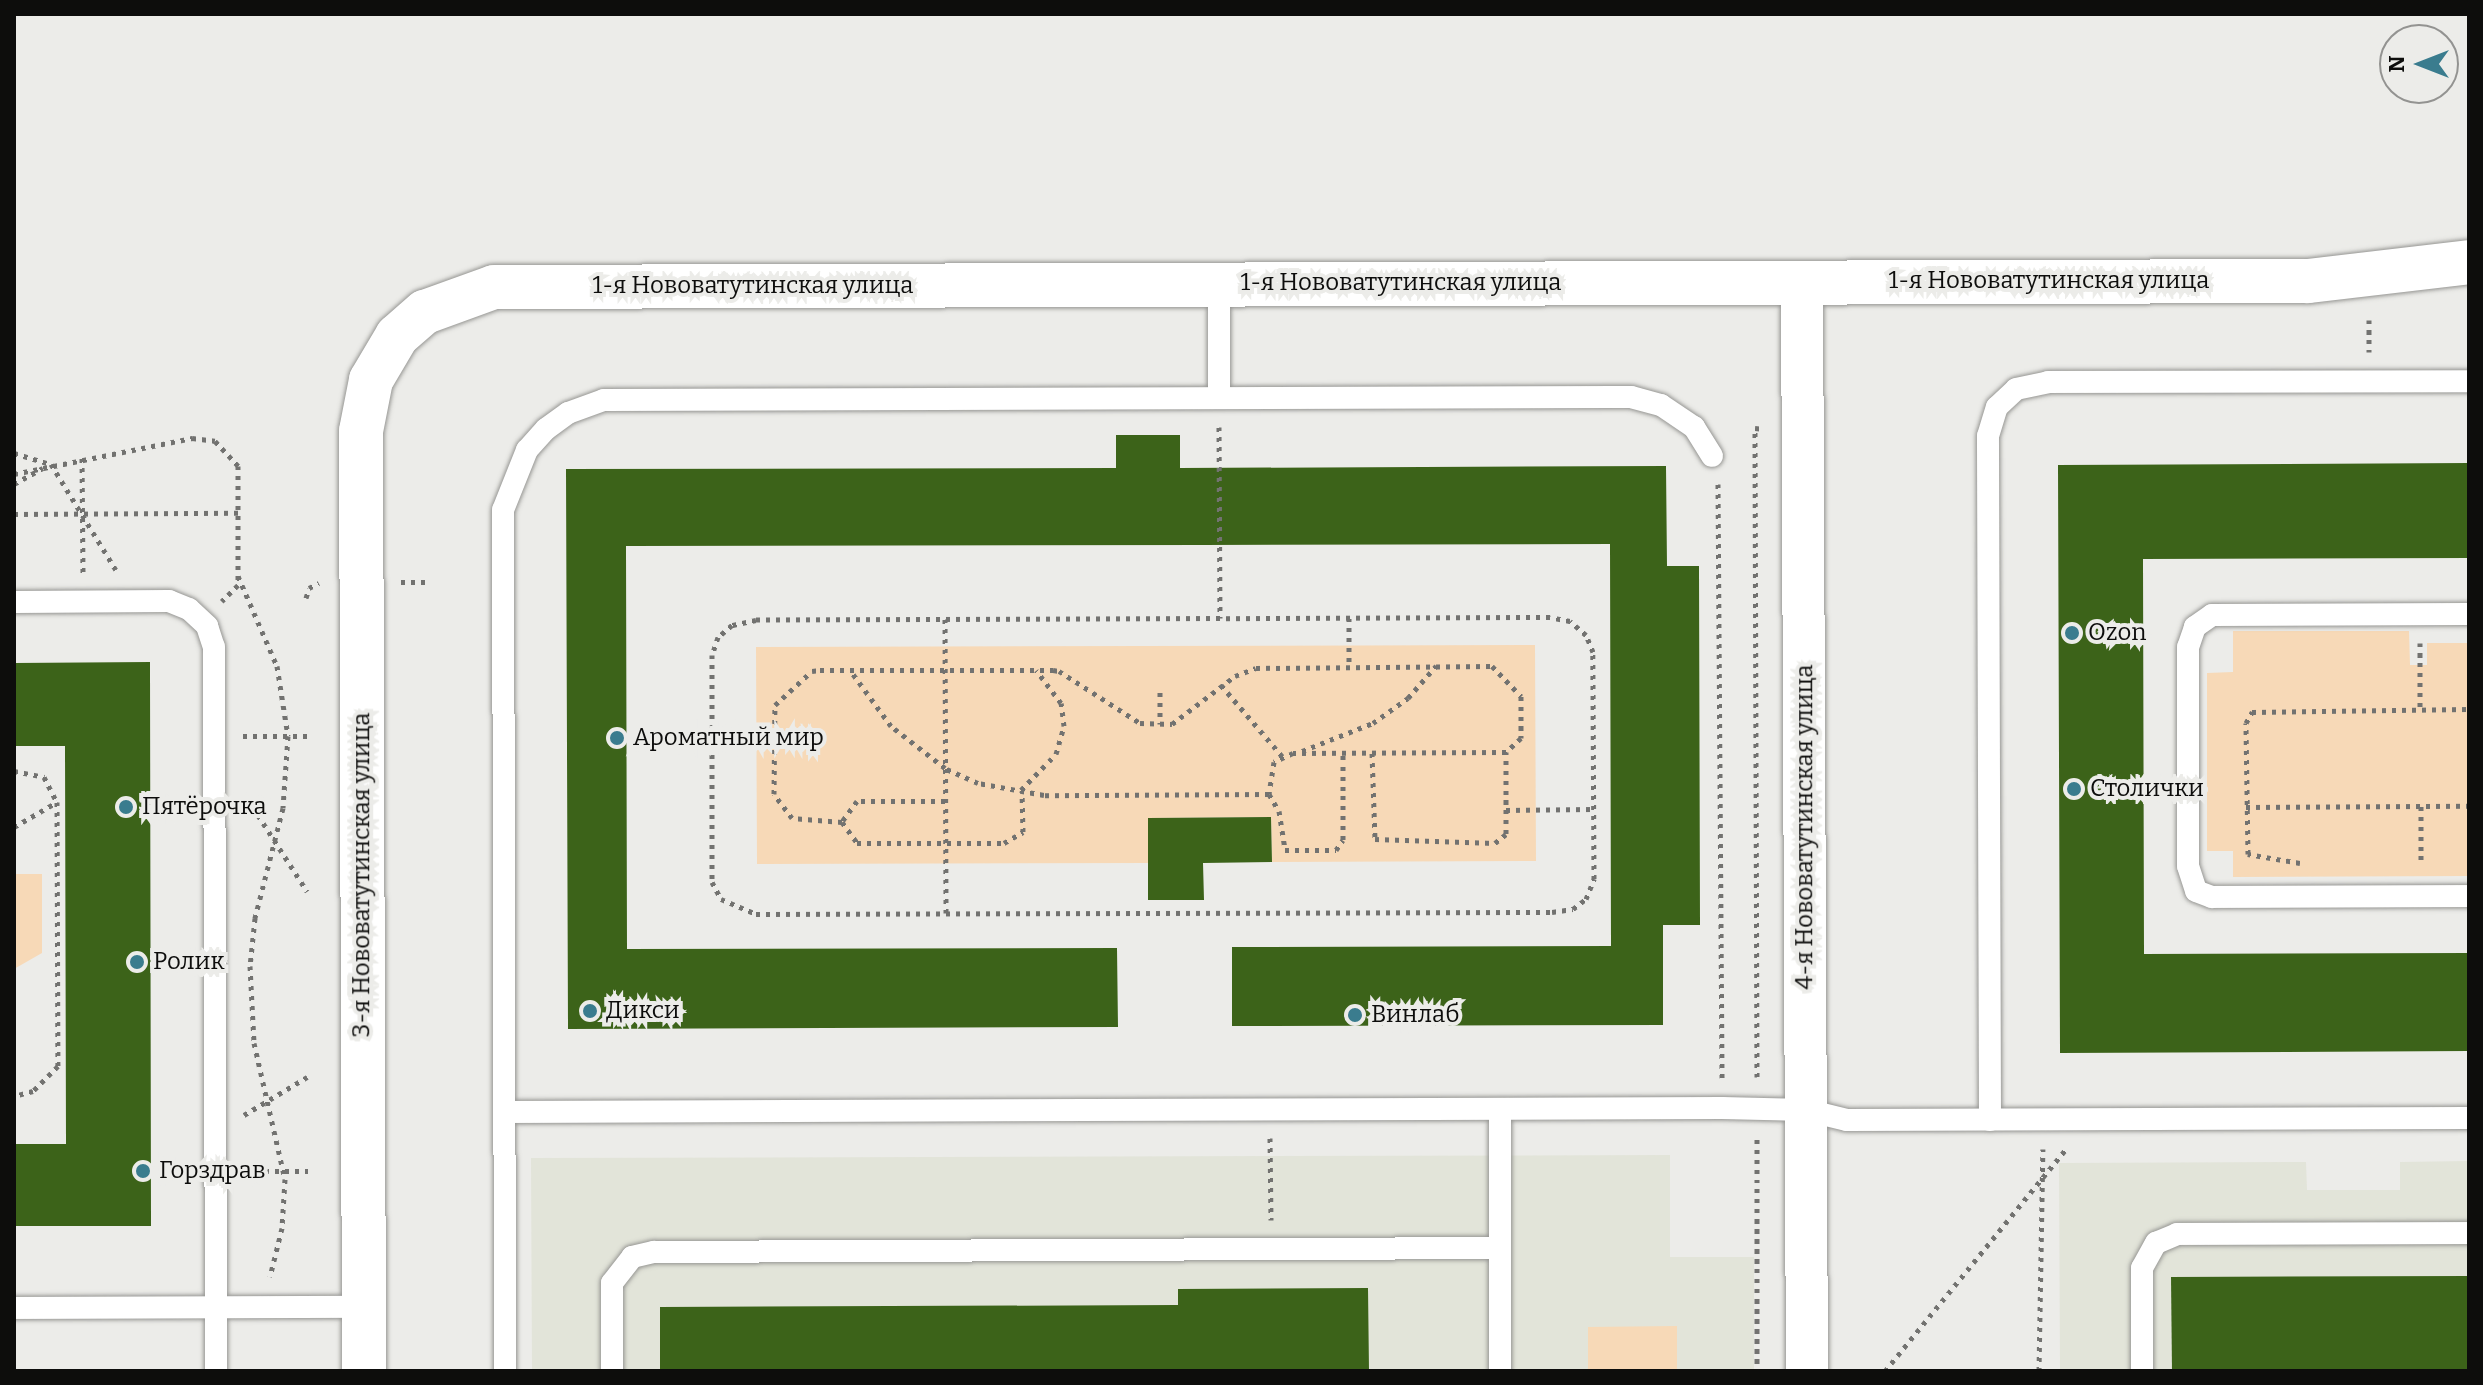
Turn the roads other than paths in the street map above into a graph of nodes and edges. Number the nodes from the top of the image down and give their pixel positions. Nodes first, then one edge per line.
1 (2469, 262) edge
2 (1802, 282) junction
3 (1219, 284) junction
4 (371, 380) joint
5 (2469, 381) edge
6 (1219, 398) junction
7 (1712, 456) road end
8 (14, 602) edge
9 (2469, 614) edge
10 (2469, 896) edge
11 (1500, 1109) junction
12 (1806, 1110) junction
13 (504, 1112) junction
14 (2469, 1118) edge
15 (1990, 1120) junction
16 (2469, 1233) edge
17 (1500, 1248) junction
18 (216, 1307) junction
19 (364, 1307) junction
20 (14, 1308) edge
21 (216, 1371) edge
22 (364, 1371) edge
23 (505, 1371) edge
24 (612, 1371) edge
25 (1500, 1371) edge
26 (1807, 1371) edge
27 (2142, 1371) edge

1 - 2 street, 1-я Нововатутинская улица
2 - 3 street, 1-я Нововатутинская улица
2 - 12 street, 4-я Нововатутинская улица
3 - 4 street, 1-я Нововатутинская улица
3 - 6 lane
4 - 19 street, 3-я Нововатутинская улица
5 - 15 lane
6 - 7 lane
6 - 13 lane
8 - 18 lane
9 - 10 lane
11 - 12 lane
11 - 13 lane
11 - 17 lane
12 - 15 lane
12 - 26 street, 4-я Нововатутинская улица
13 - 23 lane
14 - 15 lane
16 - 27 lane
17 - 24 lane
17 - 25 lane
18 - 19 lane
18 - 20 lane
18 - 21 lane
19 - 22 street, 3-я Нововатутинская улица

